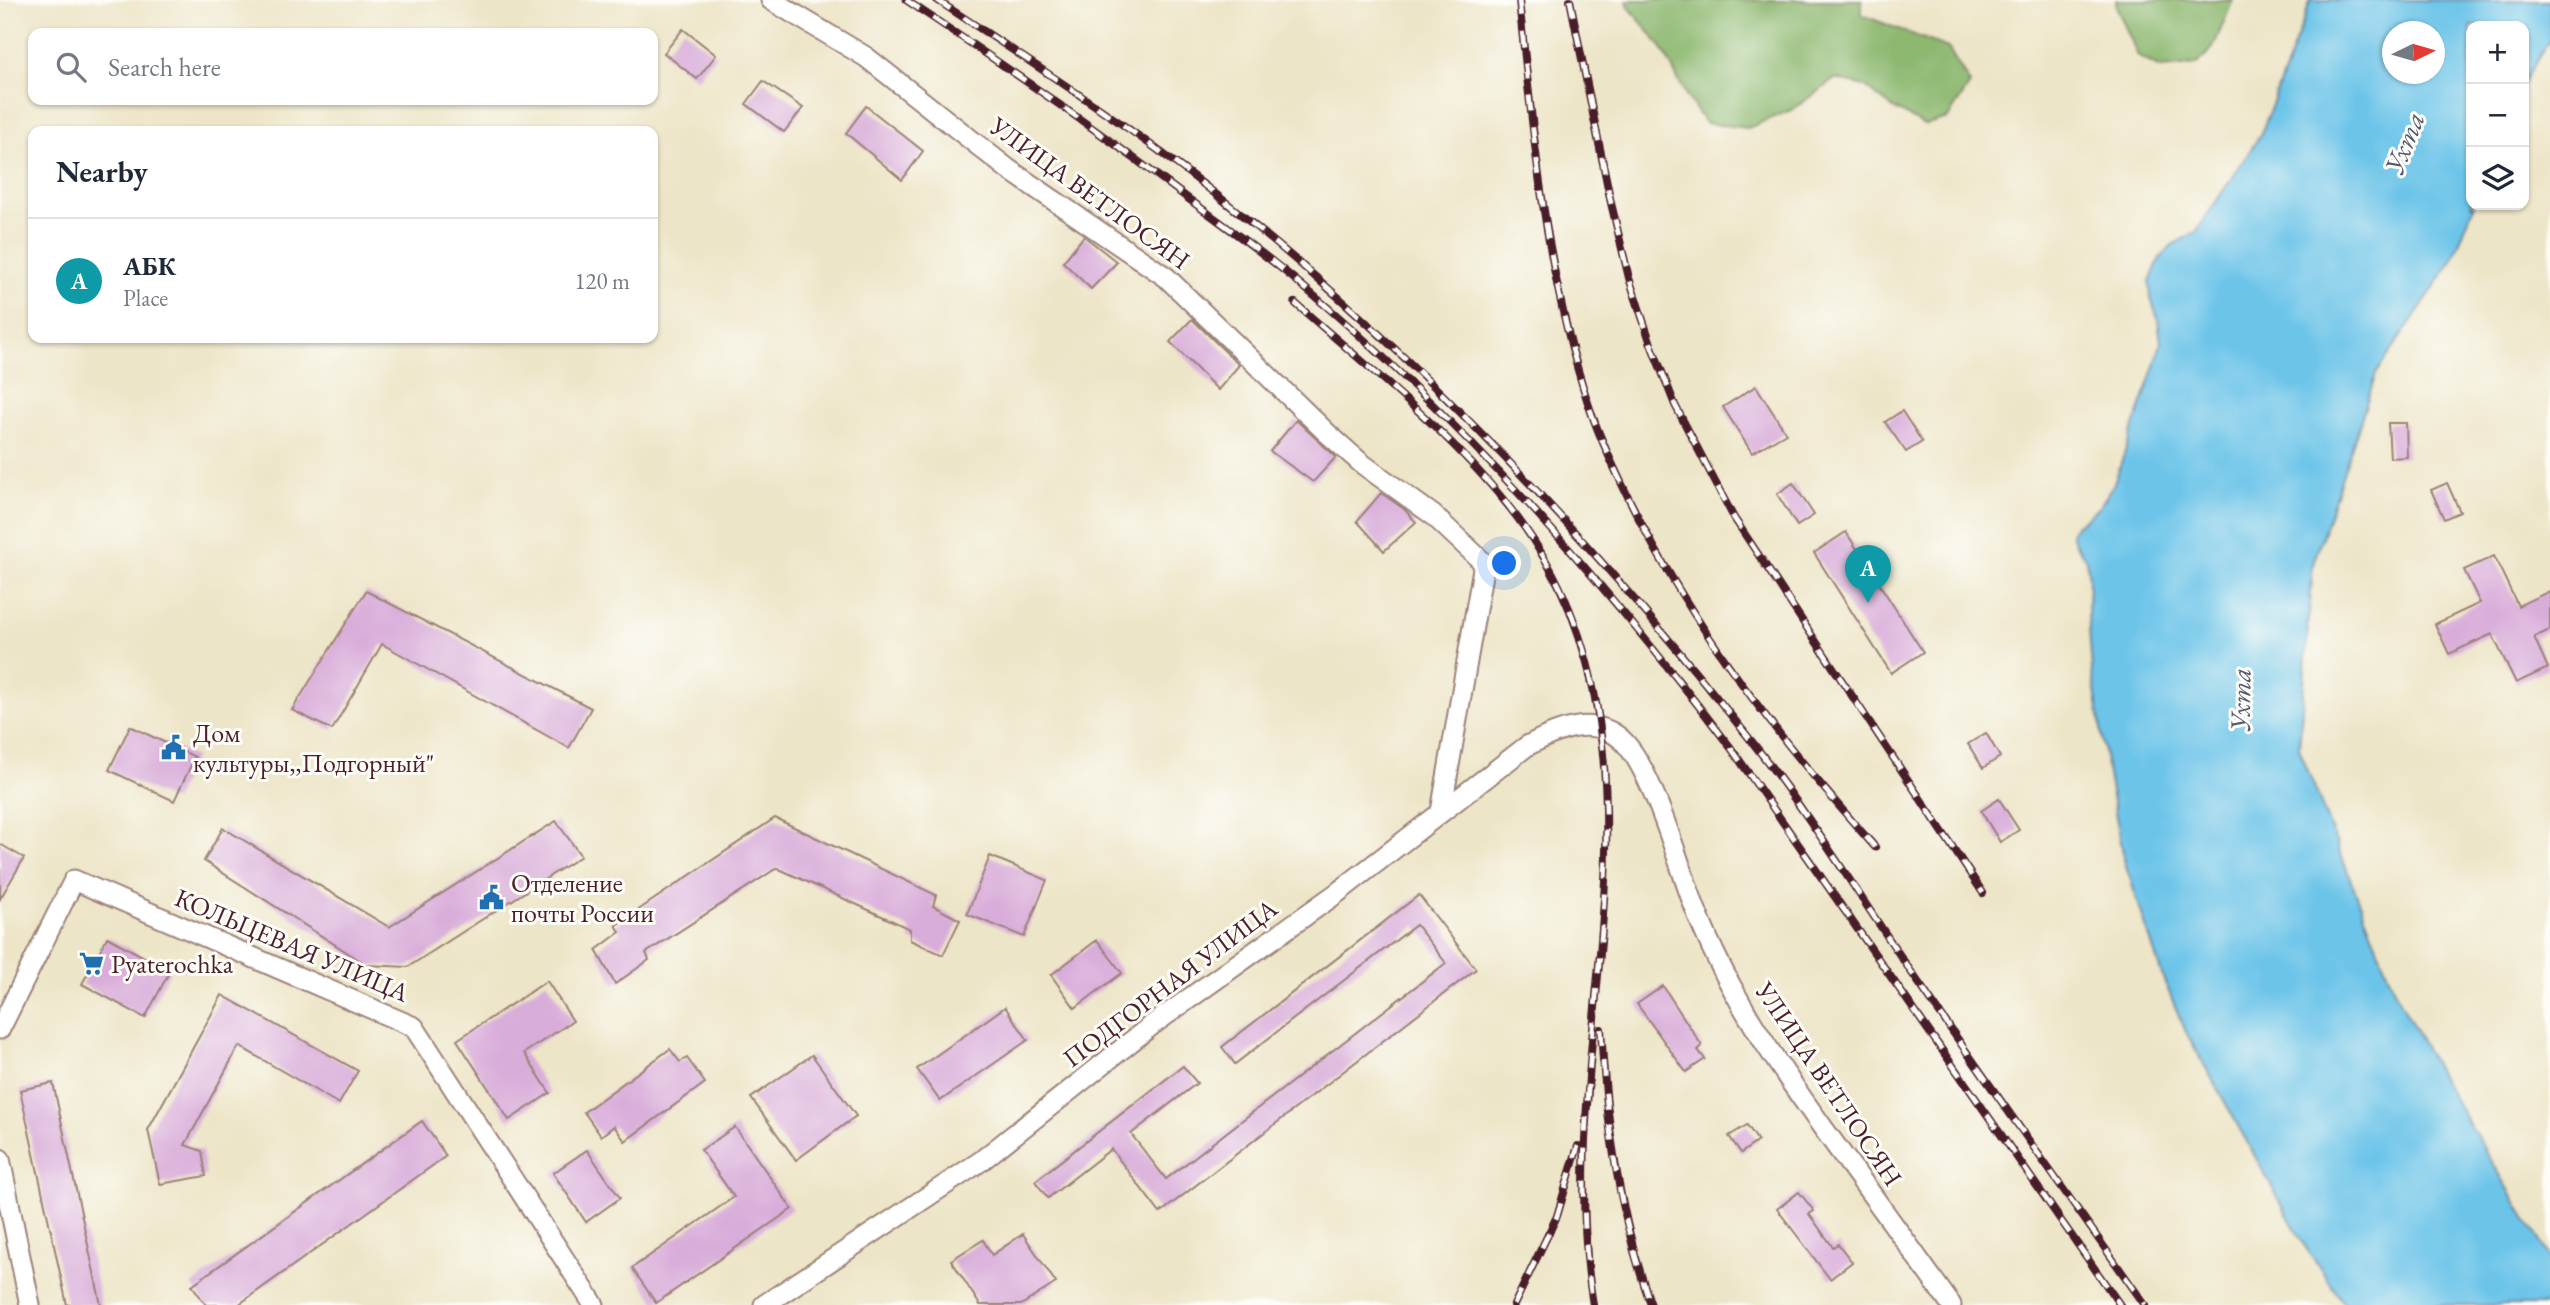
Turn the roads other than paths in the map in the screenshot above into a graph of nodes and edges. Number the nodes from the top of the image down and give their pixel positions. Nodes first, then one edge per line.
1 (772, 0) edge
2 (1612, 732) joint
3 (1441, 812) junction
4 (0, 1029) edge
5 (0, 1158) edge
6 (30, 1305) edge
7 (594, 1305) edge
8 (764, 1305) edge
9 (1951, 1305) edge

1 - 3 street, УЛИЦА ВЕТЛОСЯН
2 - 3 street, ПОДГОРНАЯ УЛИЦА
2 - 9 street, УЛИЦА ВЕТЛОСЯН
3 - 8 street, ПОДГОРНАЯ УЛИЦА
4 - 7 street, КОЛЬЦЕВАЯ УЛИЦА
5 - 6 street

